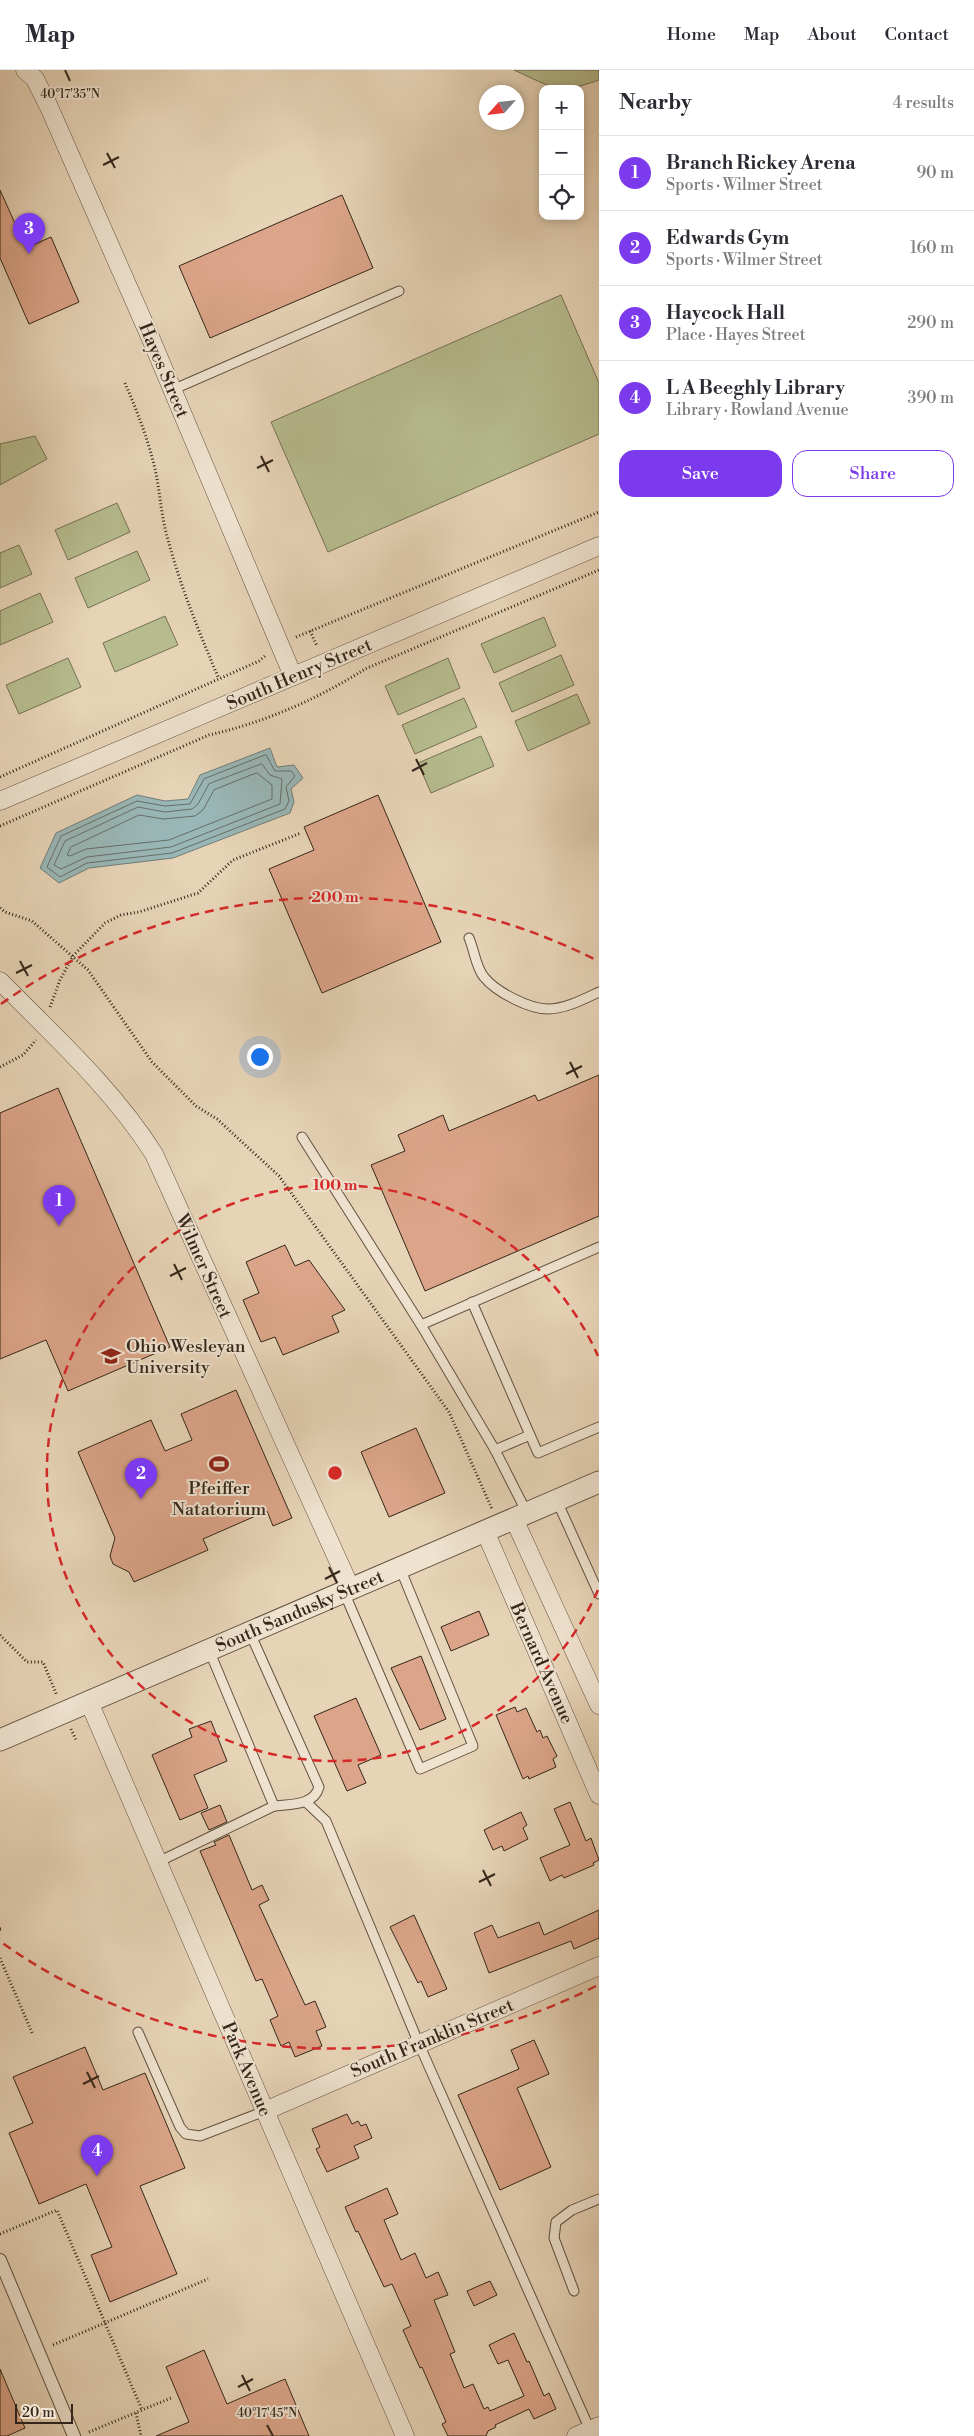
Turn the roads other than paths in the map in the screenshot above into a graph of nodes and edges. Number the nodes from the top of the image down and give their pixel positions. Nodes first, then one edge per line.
1 (25, 70) edge
2 (399, 291) dead end
3 (172, 390) junction
4 (599, 546) edge
5 (293, 676) junction
6 (0, 801) edge
7 (470, 938) dead end
8 (0, 980) edge
9 (599, 992) edge
10 (302, 1136) dead end
11 (599, 1247) edge
12 (472, 1302) junction
13 (420, 1325) junction
14 (599, 1427) edge
15 (530, 1435) junction
16 (495, 1450) junction
17 (599, 1482) edge
18 (557, 1500) junction
19 (506, 1522) junction
20 (399, 1568) junction
21 (347, 1590) junction
22 (599, 1594) edge
23 (250, 1633) junction
24 (209, 1650) junction
25 (598, 1699) edge
26 (89, 1702) junction
27 (0, 1740) edge
28 (599, 1795) edge
29 (306, 1802) junction
30 (274, 1806) junction
31 (158, 1862) junction
32 (599, 1966) edge
33 (138, 2032) dead end
34 (419, 2044) junction
35 (265, 2111) junction
36 (599, 2199) edge
37 (0, 2260) edge
38 (574, 2291) dead end
39 (588, 2431) edge
40 (74, 2436) edge
41 (405, 2436) edge

1 - 3 street, Hayes Street
2 - 3 lane
3 - 5 street, Hayes Street
4 - 5 street, South Henry Street
5 - 6 street, South Henry Street
7 - 9 lane
8 - 21 street, Wilmer Street
10 - 13 lane
11 - 12 lane
12 - 13 lane
12 - 15 lane
13 - 16 lane
14 - 15 lane
15 - 16 lane
16 - 19 lane
17 - 18 street, South Sandusky Street
18 - 19 street, South Sandusky Street
18 - 22 lane
19 - 20 street, South Sandusky Street
19 - 25 street, Bernard Avenue
19 - 28 street, Bernard Avenue
20 - 21 street, South Sandusky Street
20 - 21 lane
21 - 23 street, South Sandusky Street
23 - 24 street, South Sandusky Street
23 - 29 lane
24 - 26 street, South Sandusky Street
24 - 30 lane
26 - 27 street, South Sandusky Street
26 - 31 street, Park Avenue
29 - 30 lane
29 - 34 lane
30 - 31 lane
31 - 35 street, Park Avenue
32 - 34 street, South Franklin Street
33 - 35 lane
34 - 35 street, South Franklin Street
34 - 39 lane
35 - 41 street, Park Avenue
36 - 38 lane
37 - 40 street

